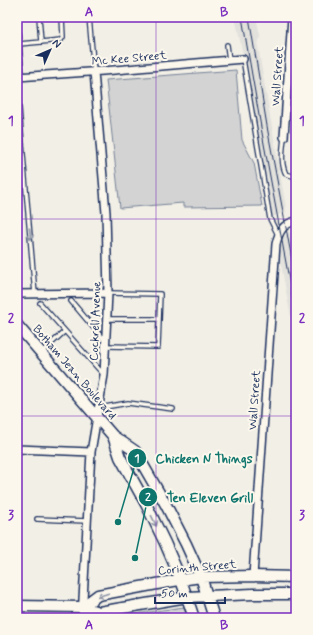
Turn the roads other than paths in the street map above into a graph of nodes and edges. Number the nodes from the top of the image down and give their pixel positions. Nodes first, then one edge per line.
1 (39, 17) edge
2 (62, 17) edge
3 (89, 17) edge
4 (292, 17) edge
5 (17, 21) edge
6 (294, 33) edge
7 (41, 42) junction
8 (227, 46) dead end
9 (18, 47) edge
10 (243, 59) joint
11 (229, 60) junction
12 (94, 72) junction
13 (19, 77) edge
14 (17, 84) edge
15 (284, 137) joint
16 (296, 177) edge
17 (296, 221) edge
18 (278, 235) junction
19 (108, 292) junction
20 (17, 294) edge
21 (35, 294) junction
22 (71, 301) dead end
23 (40, 302) dead end
24 (159, 319) junction
25 (107, 320) junction
26 (17, 325) edge
27 (65, 331) junction
28 (106, 344) junction
29 (42, 353) junction
30 (104, 375) junction
31 (173, 408) dead end
32 (97, 412) junction
33 (113, 436) junction
34 (17, 449) edge
35 (91, 452) junction
36 (37, 519) dead end
37 (87, 521) junction
38 (253, 576) junction
39 (296, 576) edge
40 (201, 577) junction
41 (181, 580) junction
42 (296, 594) edge
43 (207, 596) junction
44 (187, 597) junction
45 (17, 606) edge
46 (82, 607) junction
47 (82, 618) edge
48 (194, 618) edge
49 (214, 618) edge

1 - 7 lane
2 - 7 lane
3 - 12 lane
4 - 6 street, Wall Street
5 - 9 lane
6 - 15 street, Wall Street
7 - 9 lane
8 - 11 lane
9 - 13 lane
10 - 11 street, Mc Kee Street
10 - 18 lane
11 - 12 street, Mc Kee Street
12 - 13 street, Mc Kee Street
12 - 19 street, Cockrell Avenue
14 -> 21 lane
15 - 16 lane
17 - 18 street, Wall Street
18 - 38 street, Wall Street
19 - 21 street
19 - 24 lane
19 - 25 street, Cockrell Avenue
20 - 21 street
22 - 28 lane
23 - 27 lane
24 - 25 lane
24 - 28 lane
25 - 28 street, Cockrell Avenue
26 - 29 main road, Botham Jean Boulevard
27 - 29 lane
27 - 30 lane
28 - 30 street, Cockrell Avenue
29 - 32 main road, Botham Jean Boulevard
30 - 32 street, Cockrell Avenue
31 - 32 lane
32 - 33 main road, Botham Jean Boulevard
32 - 35 street, Cockrell Avenue
33 - 40 main road, Botham Jean Boulevard
33 -> 41 main road, Botham Jean Boulevard
34 - 35 street
35 - 37 street, Cockrell Avenue
36 - 37 lane
37 - 46 street, Cockrell Avenue
38 - 39 main road, Corinth Street
38 - 40 main road, Corinth Street
40 - 41 main road, Corinth Street
40 - 43 main road, Botham Jean Boulevard
41 - 44 main road, Botham Jean Boulevard
41 -> 46 main road, Corinth Street
42 - 43 main road
43 - 44 main road
43 - 49 main road, Botham Jean Boulevard
44 - 46 main road
44 - 48 main road, Botham Jean Boulevard
45 - 46 main road
46 - 47 street, Cockrell Avenue

